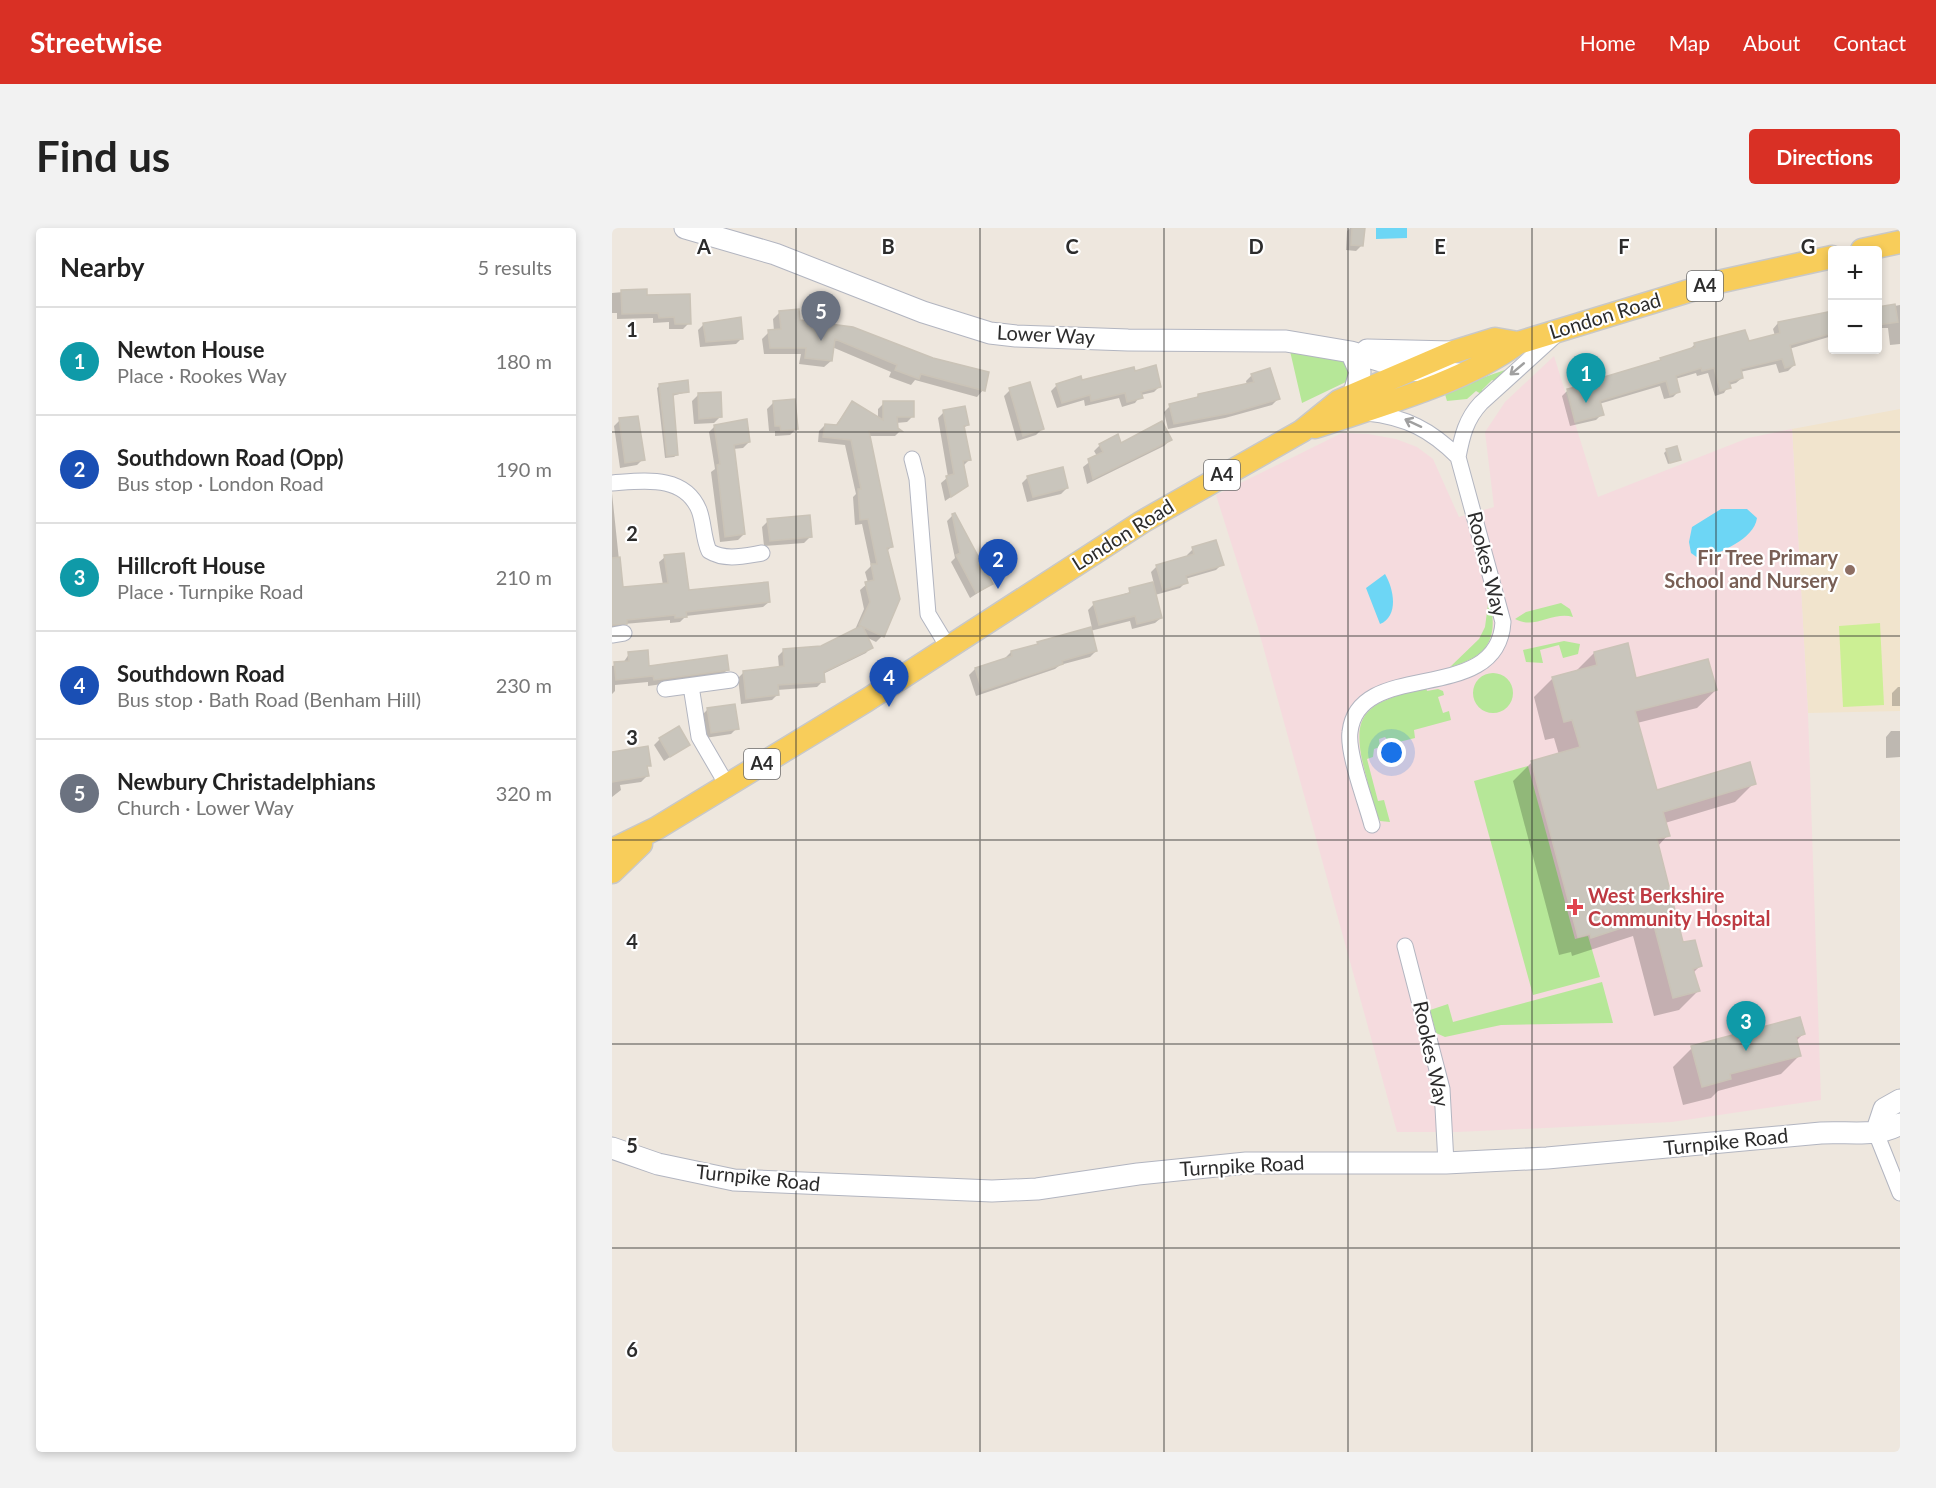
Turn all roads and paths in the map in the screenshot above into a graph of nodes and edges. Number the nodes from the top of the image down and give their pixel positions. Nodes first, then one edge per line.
1 (685, 228) edge
2 (1900, 242) edge
3 (1881, 246) edge
4 (1828, 258) edge
5 (1561, 330) junction
6 (1518, 343) junction
7 (1351, 352) junction
8 (1453, 352) junction
9 (1411, 370) junction
10 (1459, 374) junction
11 (1356, 403) junction
12 (1458, 457) junction
13 (912, 459) dead end
14 (612, 478) edge
15 (762, 553) dead end
16 (948, 647) junction
17 (731, 680) dead end
18 (691, 686) junction
19 (665, 689) dead end
20 (727, 784) junction
21 (1372, 825) dead end
22 (657, 828) junction
23 (612, 850) edge
24 (612, 872) edge
25 (1405, 946) dead end
26 (1900, 1100) edge
27 (1900, 1124) edge
28 (1876, 1133) junction
29 (612, 1148) edge
30 (1446, 1163) junction
31 (1900, 1193) edge

1 - 7 street, Lower Way
2 - 3 main road
4 - 5 main road, London Road / A4
5 - 6 main road, London Road / A4
5 -> 12 street, Rookes Way
6 - 8 main road, London Road / A4
6 - 10 main road, London Road / A4
7 - 8 street, Lower Way
7 - 9 street, Lower Way
7 - 11 street
8 - 9 main road, London Road / A4
9 - 10 street, Lower Way
9 - 11 main road, London Road / A4
10 - 11 main road, London Road / A4
12 -> 11 street
11 - 16 main road, London Road / A4
12 - 21 street, Rookes Way
13 - 16 street
14 - 15 street
16 - 20 main road, A4
17 - 18 street
18 - 19 street
18 - 20 street
20 - 22 main road, A4
22 - 23 main road, A4
22 - 24 main road, A4
25 - 30 street, Rookes Way
26 - 28 street
27 - 28 street, Turnpike Road
28 - 30 street, Turnpike Road
28 - 31 street
29 - 30 street, Turnpike Road

